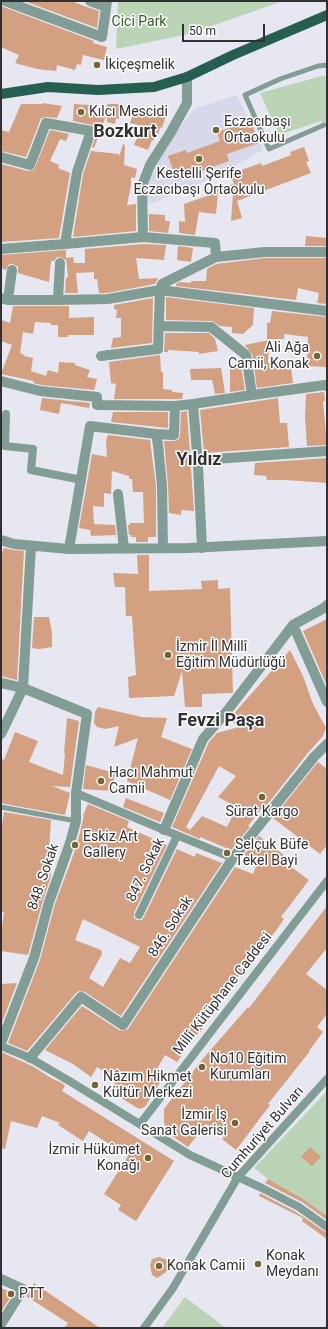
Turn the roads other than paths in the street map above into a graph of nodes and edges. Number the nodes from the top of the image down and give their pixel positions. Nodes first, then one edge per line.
1 (5, 1) edge
2 (90, 1) edge
3 (106, 4) edge
4 (327, 15) edge
5 (327, 65) edge
6 (188, 77) junction
7 (1, 94) edge
8 (324, 125) dead end
9 (1, 157) edge
10 (142, 237) junction
11 (66, 244) junction
12 (1, 249) edge
13 (327, 252) edge
14 (216, 257) junction
15 (60, 263) dead end
16 (12, 270) dead end
17 (160, 290) junction
18 (5, 299) edge
19 (58, 300) junction
20 (327, 311) edge
21 (159, 326) junction
22 (101, 356) dead end
23 (1, 381) edge
24 (327, 386) edge
25 (252, 395) junction
26 (193, 404) junction
27 (175, 406) junction
28 (6, 414) dead end
29 (156, 434) junction
30 (327, 451) edge
31 (198, 465) junction
32 (82, 480) junction
33 (118, 494) dead end
34 (1, 540) edge
35 (327, 541) edge
36 (31, 546) junction
37 (163, 548) junction
38 (202, 548) junction
39 (69, 549) junction
40 (124, 549) junction
41 (327, 605) edge
42 (293, 625) junction
43 (1, 683) edge
44 (23, 688) junction
45 (327, 702) edge
46 (1, 734) edge
47 (327, 744) edge
48 (76, 793) junction
49 (1, 807) edge
50 (76, 821) junction
51 (164, 830) junction
52 (177, 836) junction
53 (234, 858) junction
54 (327, 881) edge
55 (139, 915) dead end
56 (1, 1044) edge
57 (30, 1058) junction
58 (327, 1078) edge
59 (140, 1124) junction
60 (238, 1177) junction
61 (327, 1228) edge
62 (1, 1279) edge
63 (1, 1324) edge
64 (144, 1328) edge

1 - 3 street
2 - 3 street
4 - 6 main road
5 - 8 lane
6 - 7 main road
6 - 10 street
9 - 11 street
10 - 11 street
10 - 14 street
11 - 12 street
13 - 14 street
14 - 17 street
15 - 19 street
16 - 18 street
17 - 19 street
17 - 20 street
17 - 21 street
18 - 19 street
21 - 22 street
21 - 25 street
23 - 27 street
24 - 25 street
25 - 26 street
26 - 27 street
26 - 31 street
27 - 29 street
28 - 32 street
29 - 32 street
29 - 37 street
30 - 31 street
31 - 38 street
32 - 39 street
33 - 40 street
34 - 36 street
35 - 38 street
36 - 39 street
36 - 44 street
37 - 38 street
37 - 40 street
39 - 40 street
41 - 42 street
42 - 45 street
42 - 51 street
43 - 44 street
44 - 46 street
44 - 48 street, 848. Sokak
47 - 53 street, 846. Sokak
48 - 50 street, 848. Sokak
48 - 51 street
49 - 50 lane
50 - 56 street, 848. Sokak
51 - 52 street
52 - 53 street
52 - 55 street, 847. Sokak
53 - 57 street, 846. Sokak
54 - 59 street, Millî Kütüphane Caddesi
56 - 57 street
57 - 59 street
58 - 60 street, Cumhuriyet Bulvarı
59 - 60 street
60 - 61 street
60 - 64 street, Cumhuriyet Bulvarı
62 - 63 street

